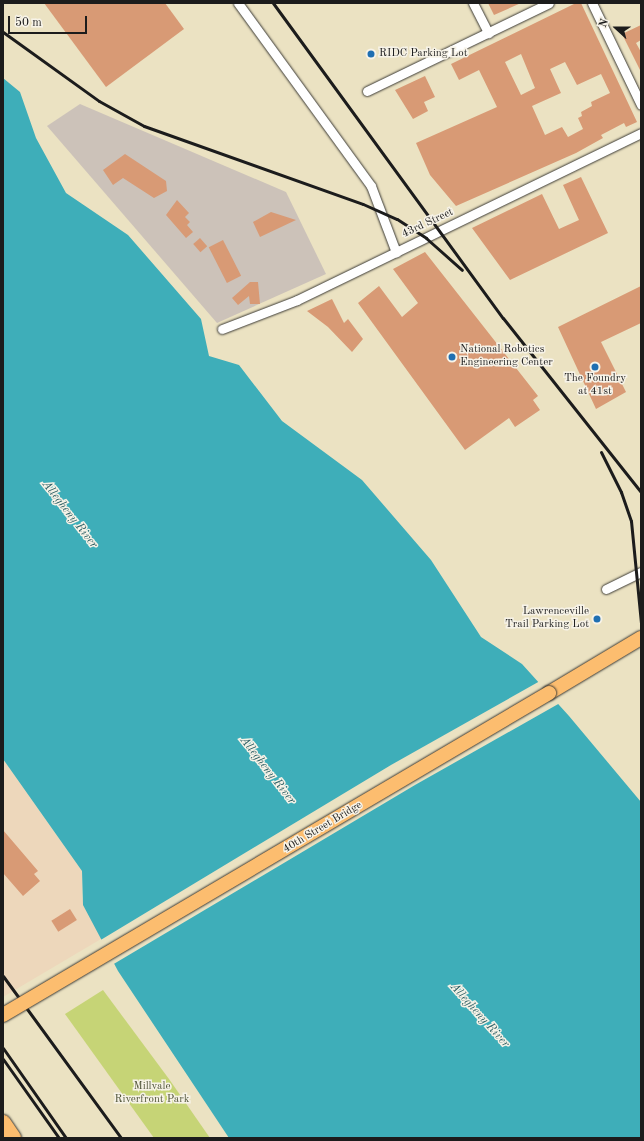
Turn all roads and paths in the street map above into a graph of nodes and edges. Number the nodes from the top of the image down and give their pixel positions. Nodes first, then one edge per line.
1 (238, 3) edge
2 (473, 3) edge
3 (549, 3) edge
4 (592, 3) edge
5 (488, 33) junction
6 (367, 91) dead end
7 (641, 105) edge
8 (641, 134) edge
9 (396, 252) junction
10 (222, 329) dead end
11 (641, 572) edge
12 (606, 589) dead end
13 (641, 638) edge
14 (3, 1015) edge
15 (3, 1123) edge
16 (13, 1138) edge

1 - 9 street
2 - 5 street
3 - 5 street
4 - 7 street
5 - 6 street
8 - 9 street, 43rd Street
9 - 10 street, 43rd Street
11 - 12 street
13 - 14 main road, 40th Street Bridge, bridge
15 - 16 highway

